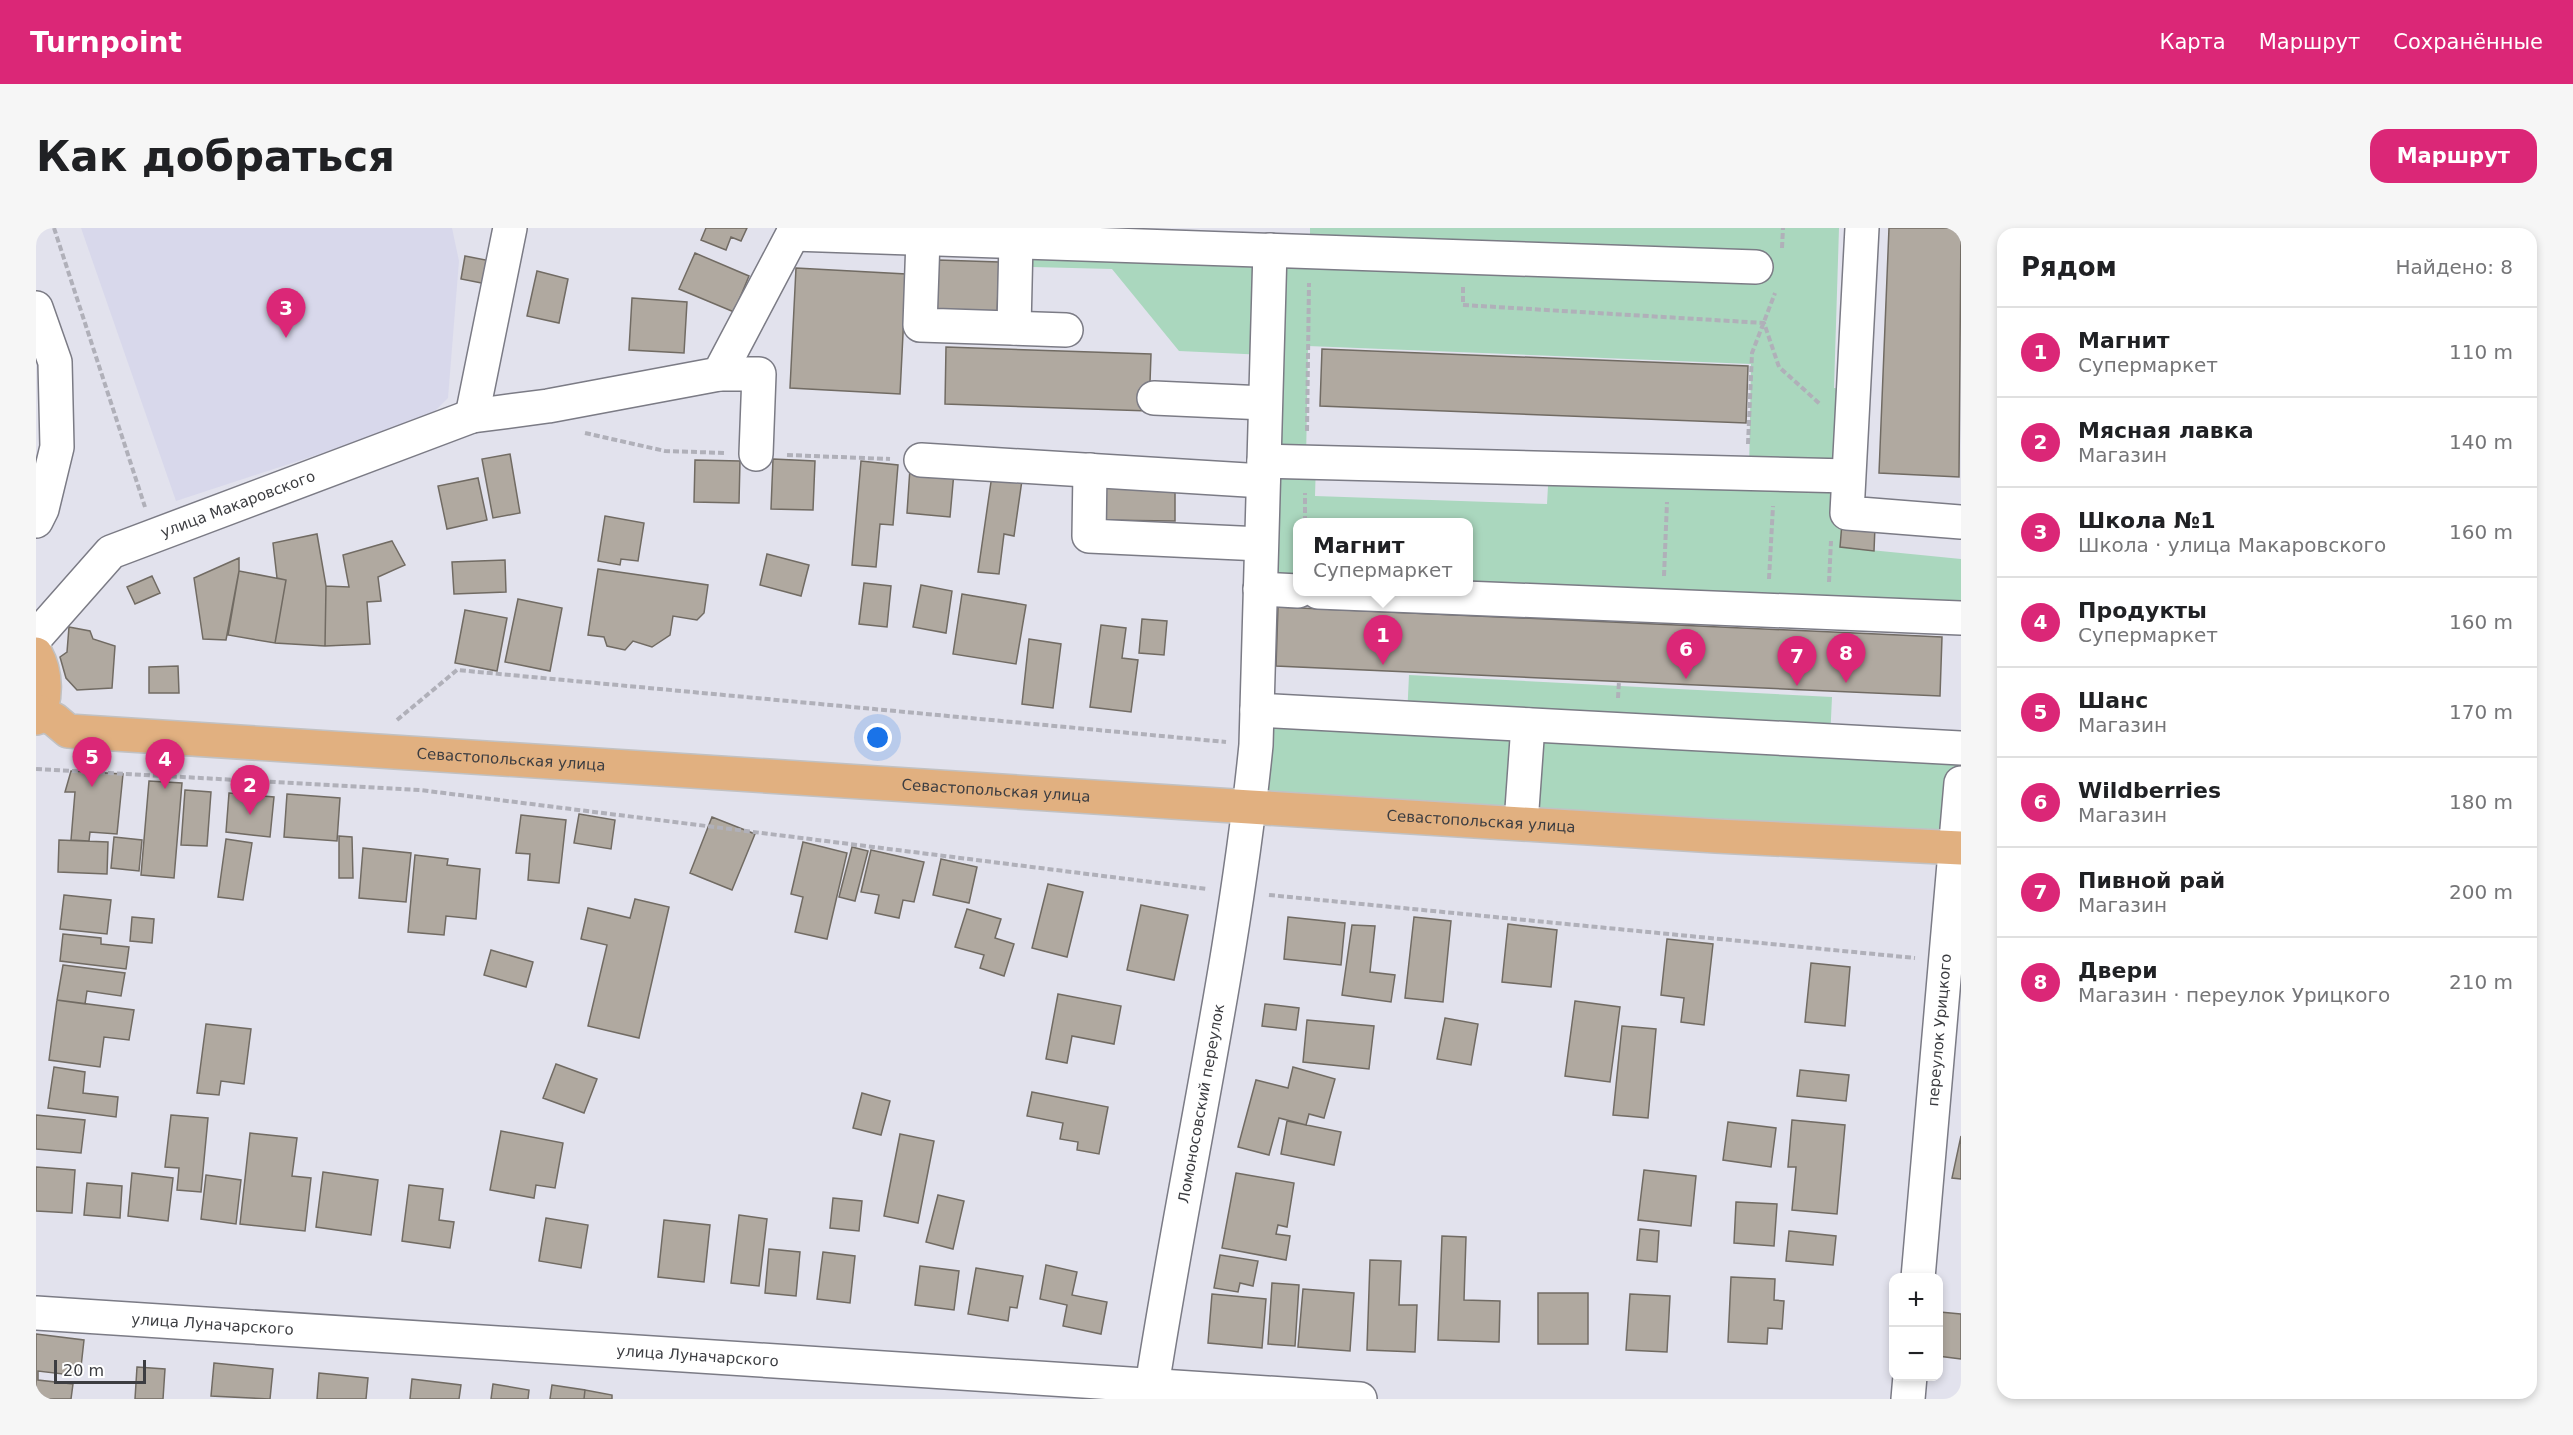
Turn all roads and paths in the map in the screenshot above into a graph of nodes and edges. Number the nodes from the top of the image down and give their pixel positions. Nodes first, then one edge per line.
1 (54, 228) edge
2 (510, 228) edge
3 (1783, 228) edge
4 (1862, 228) edge
5 (795, 231) edge
6 (1033, 237) edge
7 (923, 238) junction
8 (1270, 250) junction
9 (1310, 251) junction
10 (1463, 257) junction
11 (1772, 267) junction
12 (36, 308) edge
13 (1764, 323) junction
14 (1014, 328) junction
15 (1066, 330) dead end
16 (719, 374) junction
17 (1154, 398) dead end
18 (1265, 403) junction
19 (472, 416) junction
20 (1851, 433) junction
21 (756, 454) dead end
22 (921, 460) dead end
23 (1306, 462) junction
24 (1090, 470) junction
25 (1263, 471) junction
26 (1668, 471) junction
27 (1761, 474) junction
28 (1848, 476) junction
29 (1305, 518) edge
30 (36, 521) edge
31 (1961, 522) edge
32 (1832, 532) dead end
33 (154, 536) junction
34 (1261, 544) junction
35 (1260, 589) junction
36 (1293, 591) edge
37 (1433, 596) edge
38 (1663, 606) junction
39 (1768, 610) junction
40 (1827, 612) junction
41 (1961, 618) edge
42 (36, 637) edge
43 (36, 654) edge
44 (1257, 710) junction
45 (38, 715) edge
46 (396, 721) dead end
47 (1528, 724) junction
48 (1256, 745) junction
49 (1961, 748) edge
50 (36, 769) edge
51 (1961, 783) edge
52 (1250, 807) junction
53 (1521, 823) junction
54 (1958, 848) edge
55 (1238, 892) junction
56 (1945, 961) junction
57 (1918, 1273) edge
58 (36, 1313) edge
59 (1910, 1381) edge
60 (1151, 1392) edge
61 (1360, 1399) edge
62 (1908, 1399) edge

1 - 33 path
2 - 19 street
3 - 11 path
4 - 20 street
5 - 7 street
5 - 16 street
6 - 7 street
6 - 8 street
6 - 14 street
7 - 14 street
8 - 9 street
8 - 18 street, Ломоносовский переулок
9 - 10 street
9 - 23 path
10 - 11 street
10 - 13 path
11 - 13 path
12 - 30 street
13 - 20 path
13 - 27 path
14 - 15 street
16 - 19 street, улица Макаровского
16 - 21 street, улица Макаровского
17 - 18 street
18 - 25 street, Ломоносовский переулок
19 - 33 street, улица Макаровского
20 - 28 street
22 - 24 street
23 - 25 street
23 - 26 street
23 - 29 path
24 - 25 street
24 - 34 street
25 - 34 street, Ломоносовский переулок
26 - 27 street
26 - 38 path
27 - 28 street
27 - 39 path
28 - 31 street
32 - 40 path
33 - 42 street, улица Макаровского
34 - 35 street, Ломоносовский переулок
35 - 36 street
35 - 44 street, Ломоносовский переулок
37 - 38 street
38 - 39 street
39 - 40 street
40 - 41 street
43 - 45 main road
44 - 47 street
44 - 48 street, Ломоносовский переулок
45 - 52 main road, Севастопольская улица
46 - 48 path
47 - 49 street
47 - 53 street
48 - 52 street, Ломоносовский переулок
50 - 55 path
51 - 54 street, переулок Урицкого
52 - 53 main road, Севастопольская улица
52 - 55 street, Ломоносовский переулок
53 - 54 main road, Севастопольская улица
54 - 56 street, переулок Урицкого
55 - 56 path
55 - 60 street, Ломоносовский переулок
56 - 57 street, переулок Урицкого
58 - 60 street, улица Луначарского
59 - 62 street
60 - 61 street, улица Луначарского

